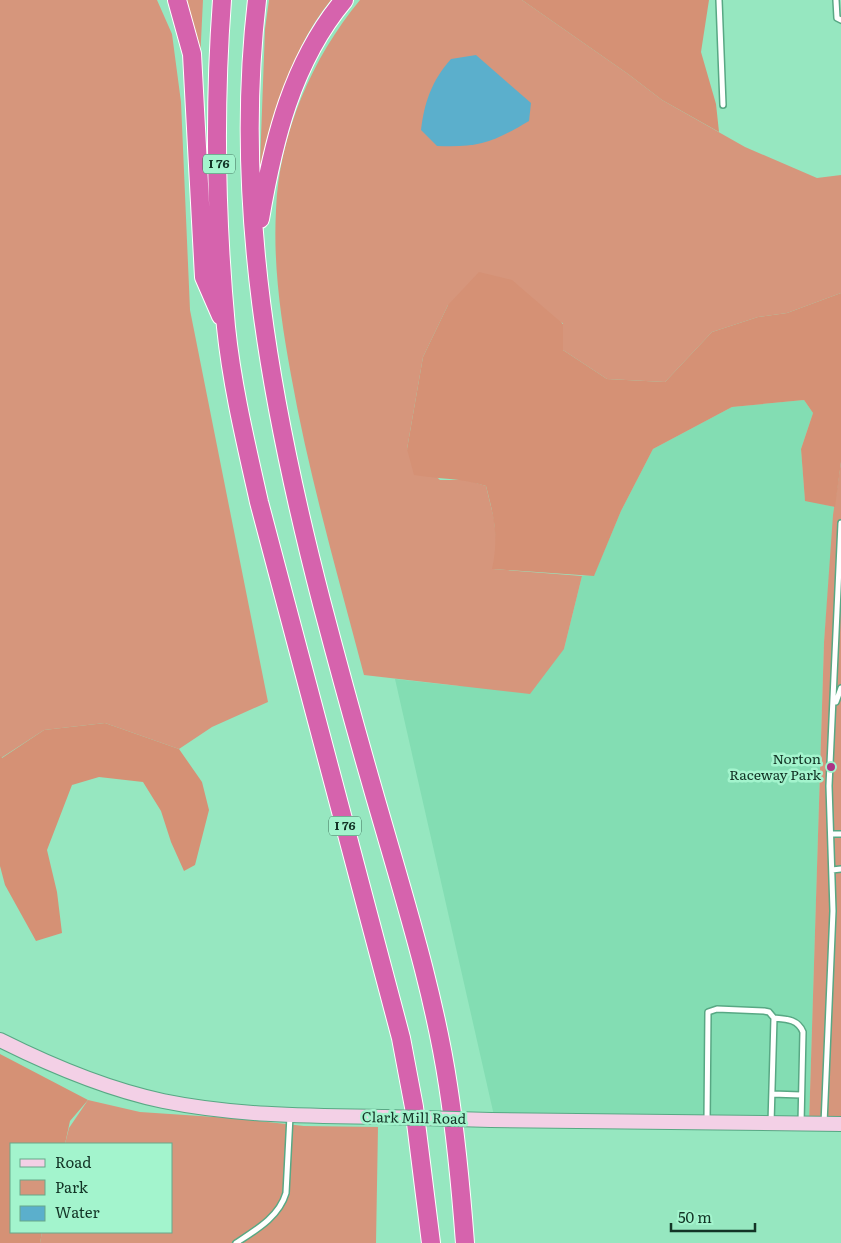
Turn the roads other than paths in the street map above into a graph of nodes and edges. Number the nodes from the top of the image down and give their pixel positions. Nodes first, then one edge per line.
1 (177, 0) edge
2 (222, 0) edge
3 (257, 0) edge
4 (344, 0) edge
5 (719, 0) edge
6 (836, 0) edge
7 (841, 20) edge
8 (723, 105) dead end
9 (256, 270) junction
10 (226, 328) junction
11 (841, 524) edge
12 (841, 688) edge
13 (834, 710) junction
14 (831, 834) junction
15 (841, 834) edge
16 (841, 869) edge
17 (832, 870) junction
18 (774, 1018) junction
19 (0, 1040) edge
20 (772, 1094) junction
21 (801, 1095) junction
22 (290, 1115) junction
23 (707, 1123) junction
24 (771, 1124) junction
25 (801, 1124) junction
26 (824, 1124) junction
27 (841, 1124) edge
28 (236, 1243) edge
29 (431, 1243) edge
30 (465, 1243) edge

1 - 10 highway
2 - 10 highway, I 76
3 - 9 highway, I 76
4 - 9 highway
5 - 8 lane
6 - 7 lane
9 - 30 highway, I 76
10 - 29 highway, I 76
11 - 13 lane
12 - 13 lane
13 - 14 lane
14 - 15 lane
14 - 17 lane
16 - 17 lane
17 - 26 lane
18 - 20 lane
18 - 21 lane
18 - 23 lane
19 - 22 street, Clark Mill Road
20 - 21 lane
20 - 24 lane
21 - 25 lane
22 - 23 street, Clark Mill Road, bridge
22 - 28 lane
23 - 24 street, Clark Mill Road
24 - 25 street, Clark Mill Road
25 - 26 street, Clark Mill Road
26 - 27 street, Clark Mill Road

